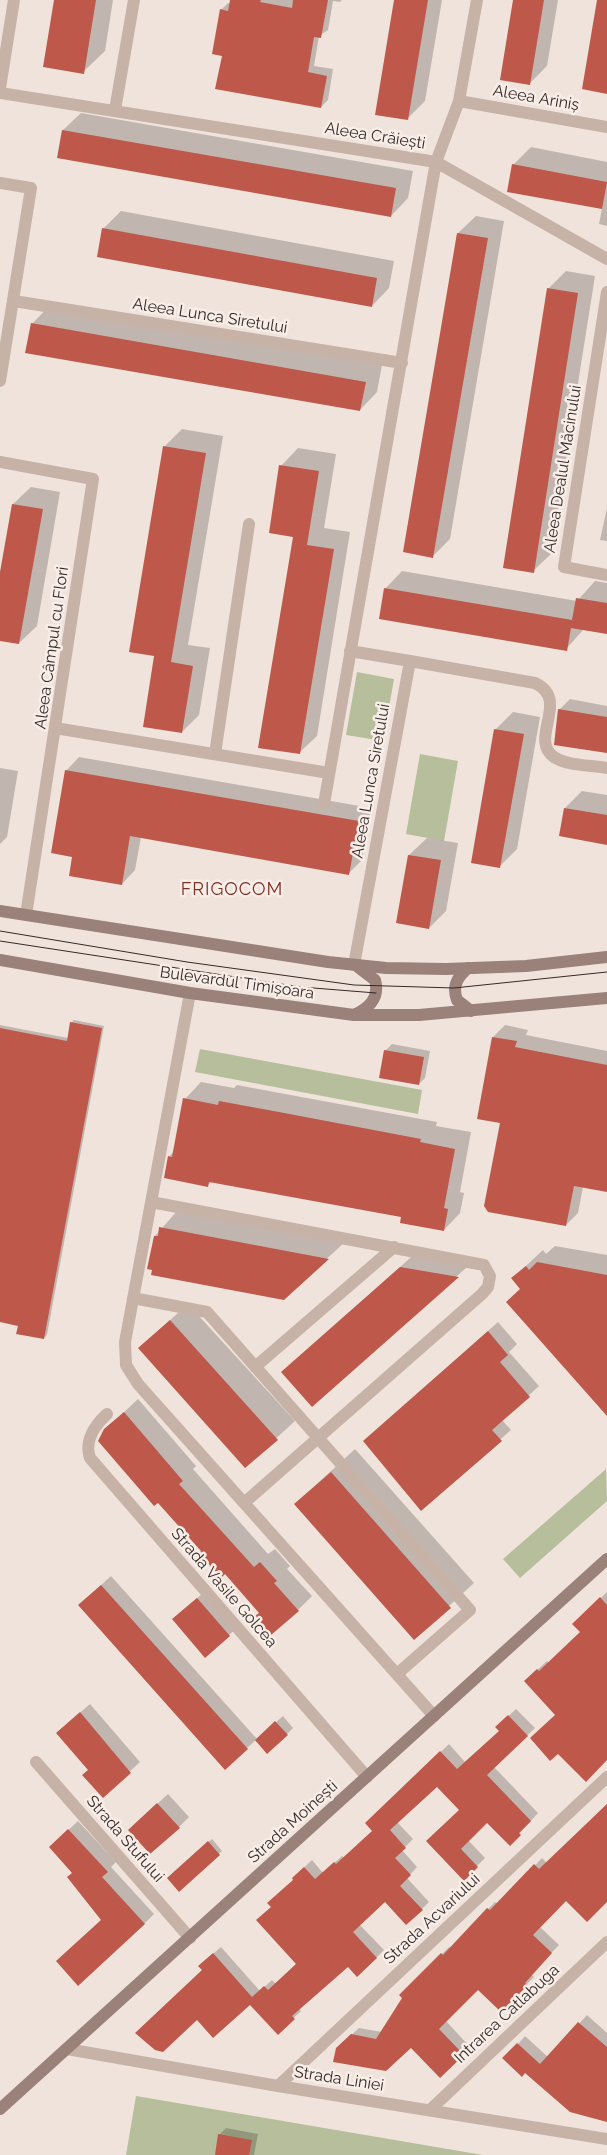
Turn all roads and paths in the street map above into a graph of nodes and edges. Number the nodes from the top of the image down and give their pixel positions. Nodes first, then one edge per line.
1 (14, 0) edge
2 (134, 0) edge
3 (477, 0) edge
4 (0, 88) edge
5 (0, 93) edge
6 (460, 101) junction
7 (115, 110) junction
8 (607, 127) edge
9 (436, 162) junction
10 (0, 183) edge
11 (607, 259) edge
12 (607, 292) edge
13 (14, 300) junction
14 (402, 363) junction
15 (0, 381) edge
16 (0, 462) edge
17 (249, 524) dead end
18 (607, 575) edge
19 (350, 651) junction
20 (410, 661) junction
21 (56, 728) junction
22 (215, 754) junction
23 (607, 768) edge
24 (330, 773) junction
25 (324, 804) dead end
26 (0, 911) edge
27 (26, 916) junction
28 (607, 958) edge
29 (0, 960) edge
30 (354, 965) junction
31 (468, 968) junction
32 (190, 993) junction
33 (607, 998) edge
34 (471, 1011) junction
35 (354, 1015) junction
36 (151, 1202) junction
37 (394, 1248) junction
38 (133, 1298) junction
39 (255, 1367) junction
40 (107, 1414) dead end
41 (318, 1438) junction
42 (244, 1503) junction
43 (607, 1559) edge
44 (397, 1674) junction
45 (434, 1716) junction
46 (36, 1762) dead end
47 (367, 1776) junction
48 (607, 1777) edge
49 (190, 1938) junction
50 (607, 1942) edge
51 (67, 2048) junction
52 (278, 2086) junction
53 (0, 2109) edge
54 (430, 2110) junction
55 (607, 2139) edge

1 - 4 street
2 - 7 street
3 - 6 street
5 - 7 street, Aleea Crăiești
6 - 8 street, Aleea Ariniș
6 - 9 street
7 - 9 street, Aleea Crăiești
9 - 11 street, Aleea Crăiești
9 - 14 street
10 - 13 street
12 - 18 street, Aleea Dealul Măcinului
13 - 14 street, Aleea Lunca Siretului
13 - 15 street
14 - 19 street
16 - 21 street, Aleea Câmpul cu Flori
17 - 22 street
19 - 20 street
19 - 24 street
20 - 23 street
20 - 30 street, Aleea Lunca Siretului
21 - 22 street
21 - 27 street, Aleea Câmpul cu Flori
22 - 24 street
24 - 25 street
26 - 27 main road, Bulevardul Timișoara
27 - 30 main road, Bulevardul Timișoara
28 - 31 main road, Bulevardul Timișoara
29 - 32 main road, Bulevardul Timișoara
30 - 31 main road, Bulevardul Timișoara
30 - 35 main road
31 - 34 main road
32 - 35 main road, Bulevardul Timișoara
32 - 36 street
33 - 34 main road, Bulevardul Timișoara
34 - 35 main road, Bulevardul Timișoara
36 - 37 street
36 - 38 street
37 - 39 street
37 - 41 street
38 - 39 street
38 - 42 street
39 - 41 street
40 - 47 street, Strada Vasile Golcea
41 - 42 street
41 - 44 street
42 - 44 street
43 - 45 main road, Strada Moinești
44 - 45 street
45 - 47 main road, Strada Moinești
46 - 49 street, Strada Stufului
47 - 49 main road, Strada Moinești
48 - 52 street, Strada Acvariului
49 - 51 main road, Strada Moinești
50 - 54 street, Intrarea Catlabuga
51 - 52 street, Strada Liniei
51 - 53 main road, Strada Moinești
52 - 54 street, Strada Liniei
54 - 55 street, Strada Liniei

